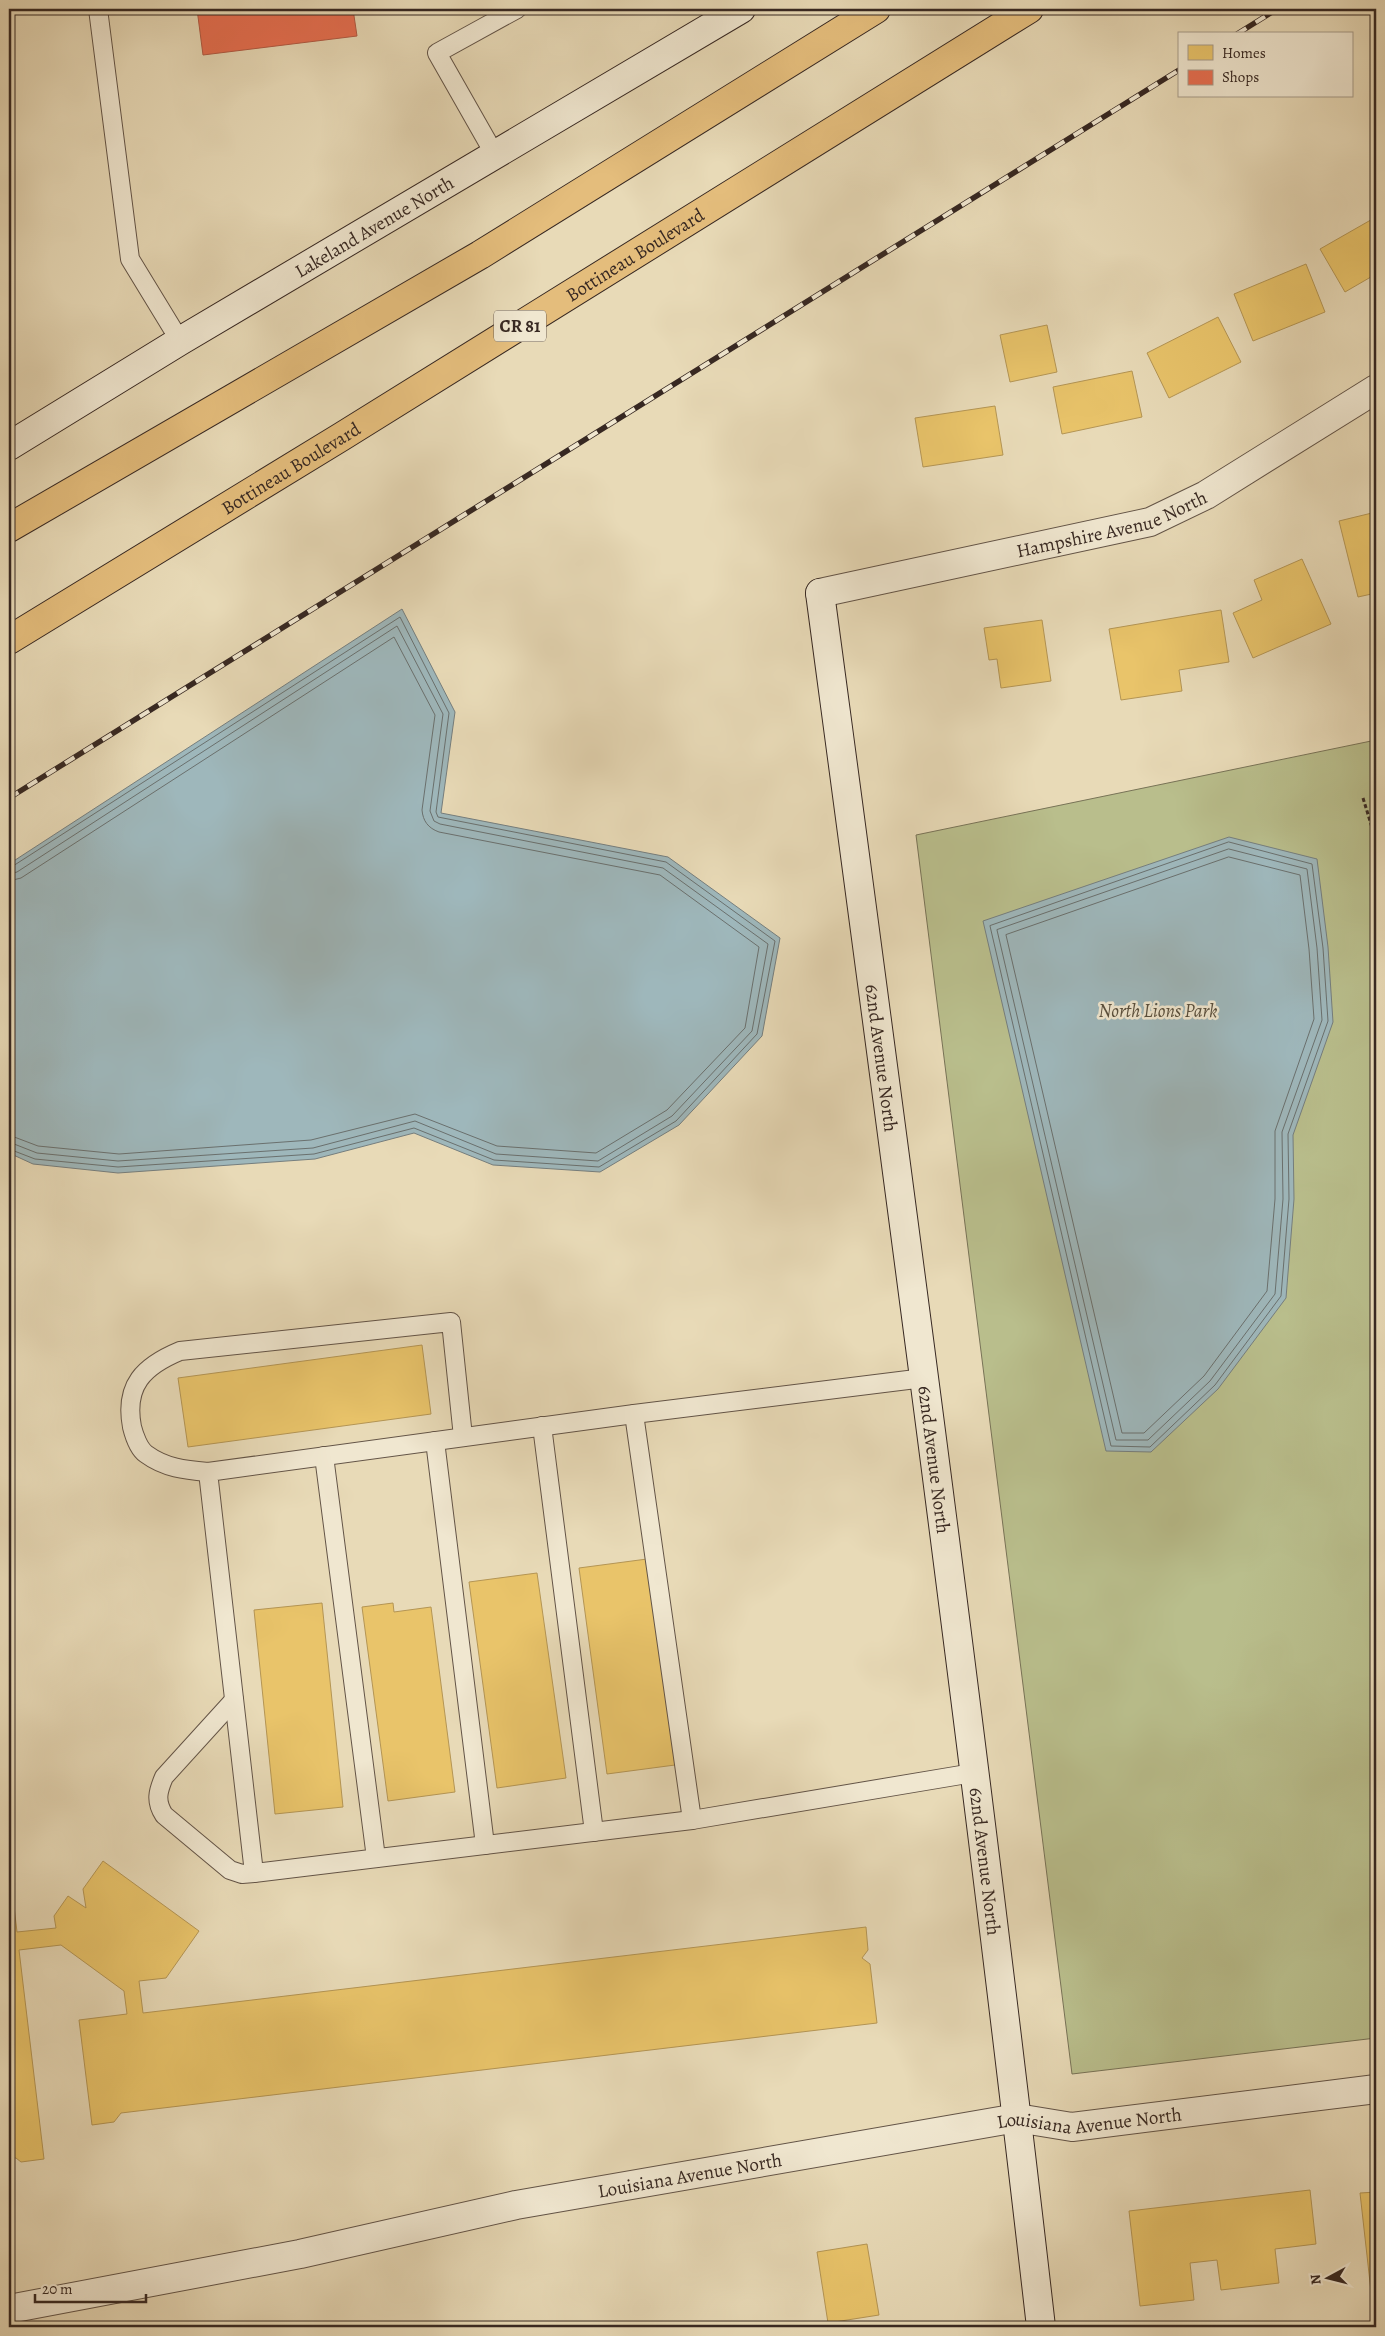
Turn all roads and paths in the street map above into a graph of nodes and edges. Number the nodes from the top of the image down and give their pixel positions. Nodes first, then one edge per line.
1 (98, 9) edge
2 (517, 9) edge
3 (741, 9) edge
4 (876, 9) edge
5 (1029, 9) edge
6 (495, 155) junction
7 (180, 341) junction
8 (1376, 389) edge
9 (9, 446) edge
10 (9, 528) edge
11 (820, 592) joint
12 (9, 640) edge
13 (1363, 798) dead end
14 (1376, 860) edge
15 (924, 1378) junction
16 (634, 1414) junction
17 (542, 1426) junction
18 (463, 1437) junction
19 (434, 1441) junction
20 (324, 1456) junction
21 (208, 1472) junction
22 (234, 1700) junction
23 (973, 1773) junction
24 (692, 1820) junction
25 (594, 1832) junction
26 (485, 1845) junction
27 (376, 1858) junction
28 (254, 1874) junction
29 (1376, 2090) edge
30 (1017, 2118) junction
31 (9, 2308) edge
32 (1042, 2327) edge

1 - 7 lane
2 - 6 lane
3 - 6 street, Lakeland Avenue North
4 - 10 highway
5 - 12 highway, Bottineau Boulevard / CR 81
6 - 7 street, Lakeland Avenue North
7 - 9 street, Lakeland Avenue North
8 - 11 street, Hampshire Avenue North
11 - 15 street, 62nd Avenue North
13 - 14 path
15 - 16 lane
15 - 23 street, 62nd Avenue North
16 - 17 lane
16 - 24 lane
17 - 18 lane
17 - 25 lane
18 - 19 lane
18 - 21 lane
19 - 20 lane
19 - 26 lane
20 - 21 lane
20 - 27 lane
21 - 22 lane
22 - 28 lane
22 - 28 lane
23 - 24 lane
23 - 30 street, 62nd Avenue North
24 - 25 lane
25 - 26 lane
26 - 27 lane
27 - 28 lane
29 - 30 street, Louisiana Avenue North
30 - 31 street, Louisiana Avenue North
30 - 32 street, 62nd Avenue North

